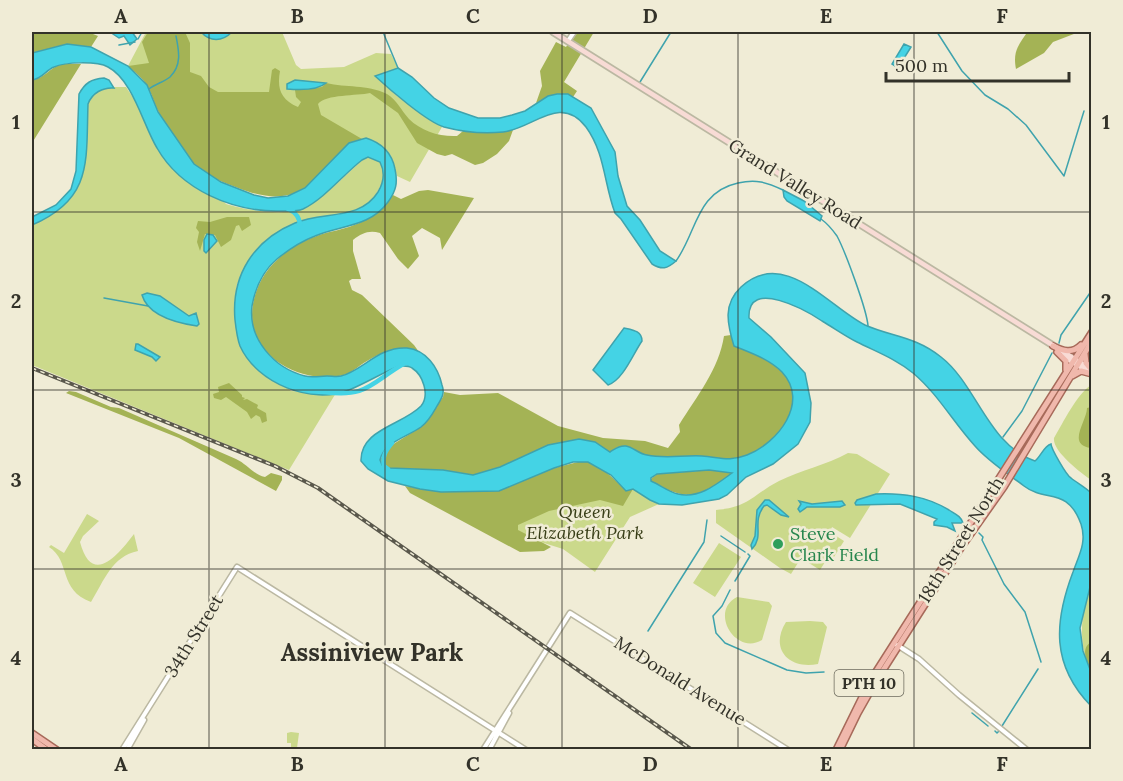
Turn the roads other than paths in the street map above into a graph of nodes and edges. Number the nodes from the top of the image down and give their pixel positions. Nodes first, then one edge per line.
1 (553, 32) edge
2 (574, 32) edge
3 (568, 41) junction
4 (1092, 331) edge
5 (1036, 337) junction
6 (1092, 341) edge
7 (1053, 346) junction
8 (1088, 347) junction
9 (1057, 352) junction
10 (1076, 362) junction
11 (1092, 371) edge
12 (1063, 378) junction
13 (1059, 394) junction
14 (897, 645) junction
15 (497, 731) junction
16 (32, 733) edge
17 (134, 735) junction
18 (32, 739) edge
19 (47, 750) edge
20 (57, 750) edge
21 (122, 750) edge
22 (127, 750) edge
23 (483, 750) edge
24 (489, 750) edge
25 (526, 750) edge
26 (788, 750) edge
27 (838, 750) edge
28 (1027, 750) edge

1 - 3 main road, Grand Valley Road
2 - 3 street
3 - 5 main road, Grand Valley Road
4 - 7 main road
4 - 10 main road, 18th Street North / PTH 10
5 - 7 main road, Grand Valley Road
5 - 9 main road, Grand Valley Road
6 - 8 main road, 18th Street North / PTH 10
7 - 10 main road, Grand Valley Road
8 - 10 main road, 18th Street North / PTH 10
8 - 11 main road
9 - 10 main road, Grand Valley Road
9 - 12 main road
10 - 11 main road
10 - 12 main road, 18th Street North / PTH 10
10 - 13 main road, 18th Street North / PTH 10
11 - 13 main road
12 - 14 main road, 18th Street North / PTH 10
13 - 14 main road, 18th Street North / PTH 10
14 - 27 main road, 18th Street North / PTH 10
14 - 28 street
15 - 17 street, 34th Street
15 - 23 street
15 - 24 street
15 - 25 street
15 - 26 street, McDonald Avenue
16 - 20 main road
17 - 21 street, 34th Street
17 - 22 street, 34th Street
18 - 19 main road

